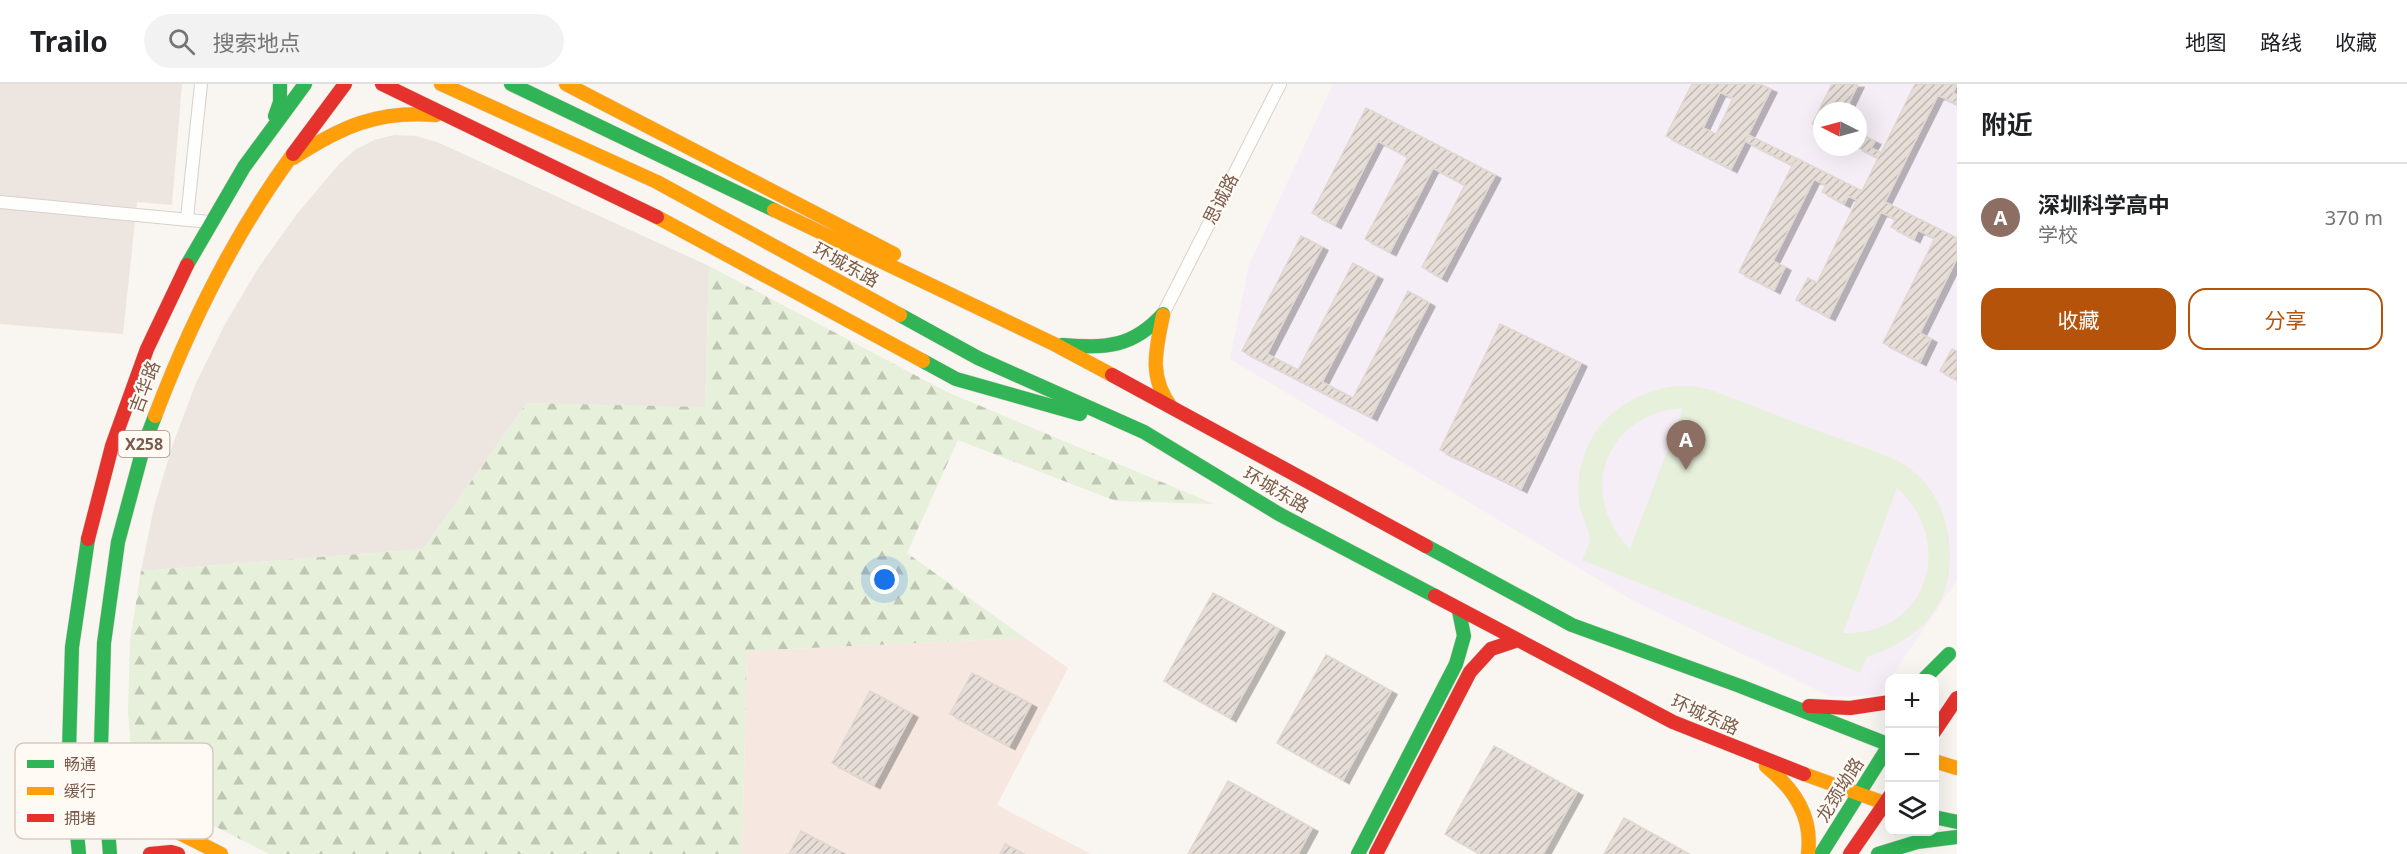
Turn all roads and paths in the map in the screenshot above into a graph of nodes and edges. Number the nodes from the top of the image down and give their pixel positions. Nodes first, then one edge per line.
1 (201, 84) edge
2 (280, 84) edge
3 (305, 84) edge
4 (345, 84) edge
5 (382, 84) edge
6 (441, 84) edge
7 (511, 84) edge
8 (566, 84) edge
9 (1280, 84) edge
10 (459, 120) junction
11 (271, 129) junction
12 (283, 164) junction
13 (0, 202) edge
14 (187, 218) junction
15 (210, 222) junction
16 (1163, 314) junction
17 (1054, 344) junction
18 (1173, 409) junction
19 (1144, 432) junction
20 (1459, 611) junction
21 (1515, 641) junction
22 (1953, 648) edge
23 (1929, 674) edge
24 (1936, 674) edge
25 (1740, 686) junction
26 (1957, 698) edge
27 (1885, 703) edge
28 (1938, 728) edge
29 (71, 743) edge
30 (102, 743) edge
31 (1885, 743) edge
32 (1885, 752) edge
33 (1752, 755) junction
34 (1939, 762) edge
35 (1957, 768) edge
36 (1859, 795) junction
37 (1885, 800) edge
38 (1885, 805) edge
39 (1939, 818) edge
40 (1957, 822) edge
41 (1957, 837) edge
42 (77, 839) edge
43 (109, 839) edge
44 (191, 839) edge
45 (79, 854) edge
46 (110, 854) edge
47 (150, 854) edge
48 (178, 854) edge
49 (221, 854) edge
50 (1358, 854) edge
51 (1376, 854) edge
52 (1808, 854) edge
53 (1821, 854) edge
54 (1850, 854) edge
55 (1878, 854) edge

1 - 14 street
2 - 11 main road
3 - 11 main road, 吉华路 / X258
4 - 12 main road, 吉华路 / X258
5 - 10 main road
6 - 19 main road, 环城东路
7 - 17 main road, 环城东路
8 - 17 main road
9 - 16 street, 思诚路
10 - 12 main road
10 - 19 main road
11 - 15 main road, 吉华路 / X258
12 - 30 main road, 吉华路 / X258
13 - 14 street
14 - 15 street
15 - 29 main road, 吉华路 / X258
16 - 17 main road
16 - 18 main road
17 - 18 main road, 环城东路
18 - 25 main road, 环城东路
19 - 20 main road, 环城东路
20 - 21 main road, 环城东路
20 - 50 main road
21 - 33 main road, 环城东路
21 - 51 main road
22 - 23 main road
22 - 24 main road
25 - 27 main road
25 - 31 main road, 环城东路
26 - 28 main road
32 - 36 main road, 龙颈坳路
33 - 36 main road, 环城东路
33 - 52 main road
34 - 35 main road
36 - 37 main road, 环城东路
36 - 53 main road, 龙颈坳路
38 - 54 main road
39 - 40 main road
41 - 55 main road
42 - 45 main road, 吉华路 / X258
43 - 46 main road, 吉华路 / X258
44 - 49 main road
47 - 48 main road

